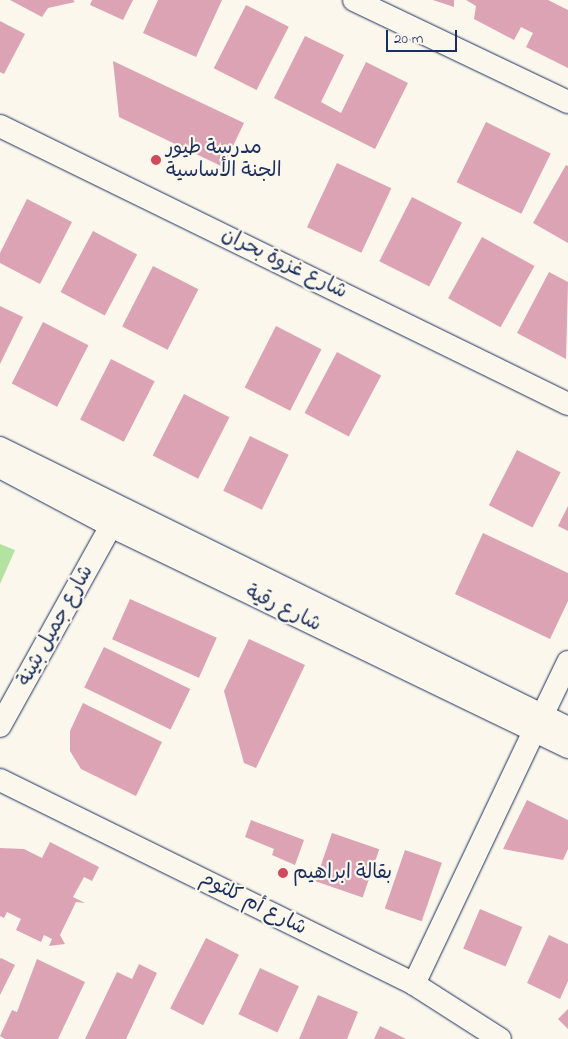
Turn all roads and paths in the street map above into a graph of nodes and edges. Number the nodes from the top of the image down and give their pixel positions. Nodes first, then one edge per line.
1 (354, 0) edge
2 (568, 102) edge
3 (0, 126) edge
4 (568, 404) edge
5 (0, 448) edge
6 (0, 467) edge
7 (111, 526) junction
8 (568, 662) edge
9 (538, 723) junction
10 (0, 726) edge
11 (568, 728) edge
12 (568, 747) edge
13 (0, 780) edge
14 (414, 984) junction
15 (500, 1039) edge

1 - 2 street
3 - 4 street, شارع غزوة بحران
5 - 9 street, شارع رقية
6 - 7 street, شارع رقية
7 - 9 street, شارع رقية
7 - 10 street, شارع جميل بثينة
8 - 9 street
9 - 11 street, شارع رقية
9 - 12 street, شارع رقية
9 - 14 street
13 - 14 street, شارع أم كلثوم
14 - 15 street, شارع أم كلثوم

